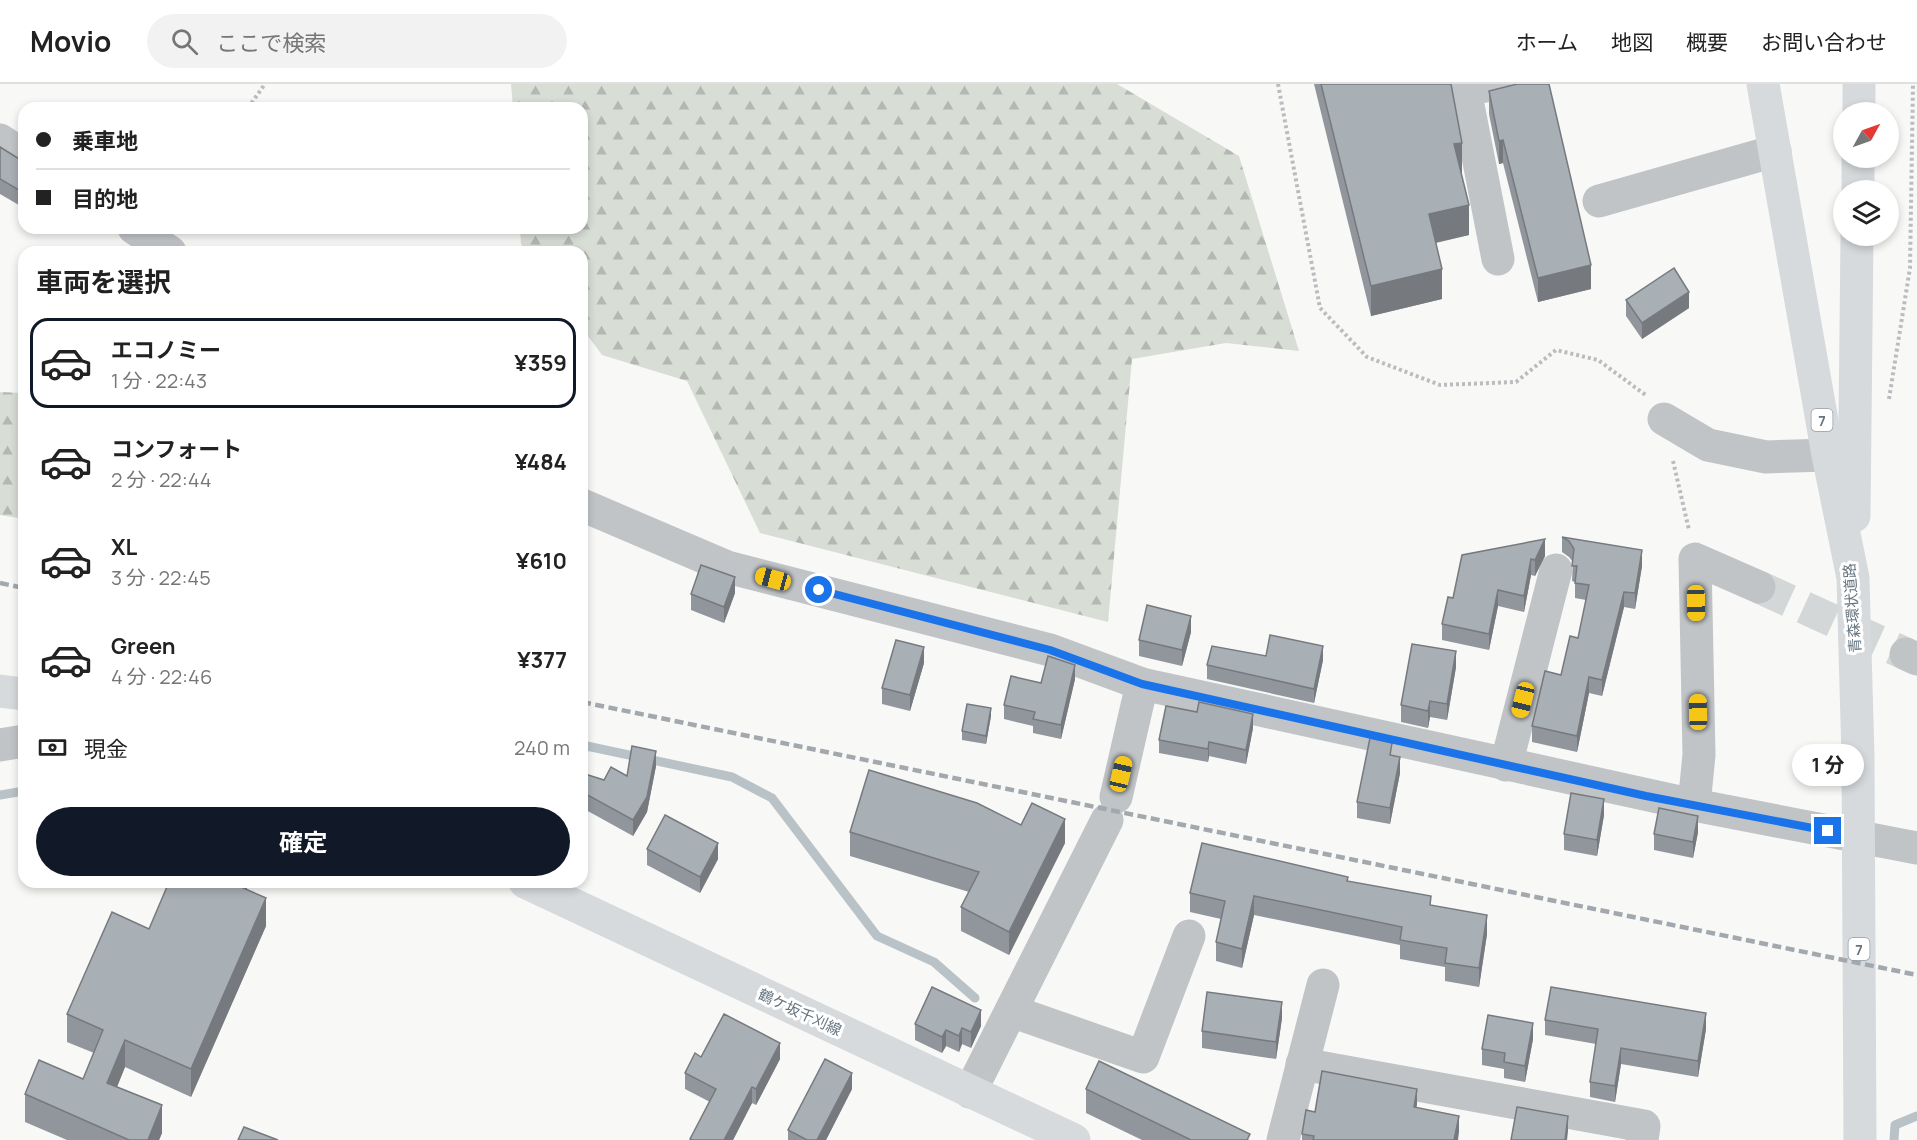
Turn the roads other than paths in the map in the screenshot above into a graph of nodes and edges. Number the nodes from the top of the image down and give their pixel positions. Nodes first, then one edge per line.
1 (1495, 84) edge
2 (1763, 84) edge
3 (1859, 84) edge
4 (1859, 102) edge
5 (0, 140) edge
6 (1775, 151) junction
7 (18, 152) edge
8 (1599, 201) dead end
9 (143, 234) edge
10 (161, 246) edge
11 (1857, 246) edge
12 (1498, 260) dead end
13 (1664, 420) road end
14 (1828, 455) junction
15 (588, 508) edge
16 (1556, 570) dead end
17 (1853, 578) junction
18 (1759, 587) tunnel mouth
19 (1142, 684) junction
20 (0, 691) edge
21 (18, 693) edge
22 (18, 742) edge
23 (0, 745) edge
24 (1506, 765) junction
25 (1694, 805) junction
26 (1917, 848) edge
27 (538, 888) edge
28 (1189, 936) dead end
29 (1323, 985) dead end
30 (1011, 1011) junction
31 (1302, 1064) junction
32 (970, 1092) junction
33 (1074, 1140) edge
34 (1283, 1140) edge
35 (1642, 1140) edge
36 (1860, 1140) edge

1 - 12 street
2 - 6 main road, 青森環状道路 / 7
3 - 4 main road
5 - 7 street
6 - 8 street
6 - 14 main road, 青森環状道路 / 7
9 - 10 street
11 - 17 main road
13 - 14 street
14 - 17 main road, 青森環状道路 / 7
15 - 19 street
16 - 24 street
17 - 36 main road, 青森環状道路 / 7
18 - 25 street
19 - 24 street
19 - 30 street
20 - 21 main road
22 - 23 street
24 - 25 street
25 - 26 street
27 - 32 main road, 鶴ケ坂千刈線
28 - 30 street
29 - 31 street
30 - 32 street
31 - 34 street
31 - 35 street
32 - 33 main road, 鶴ケ坂千刈線

